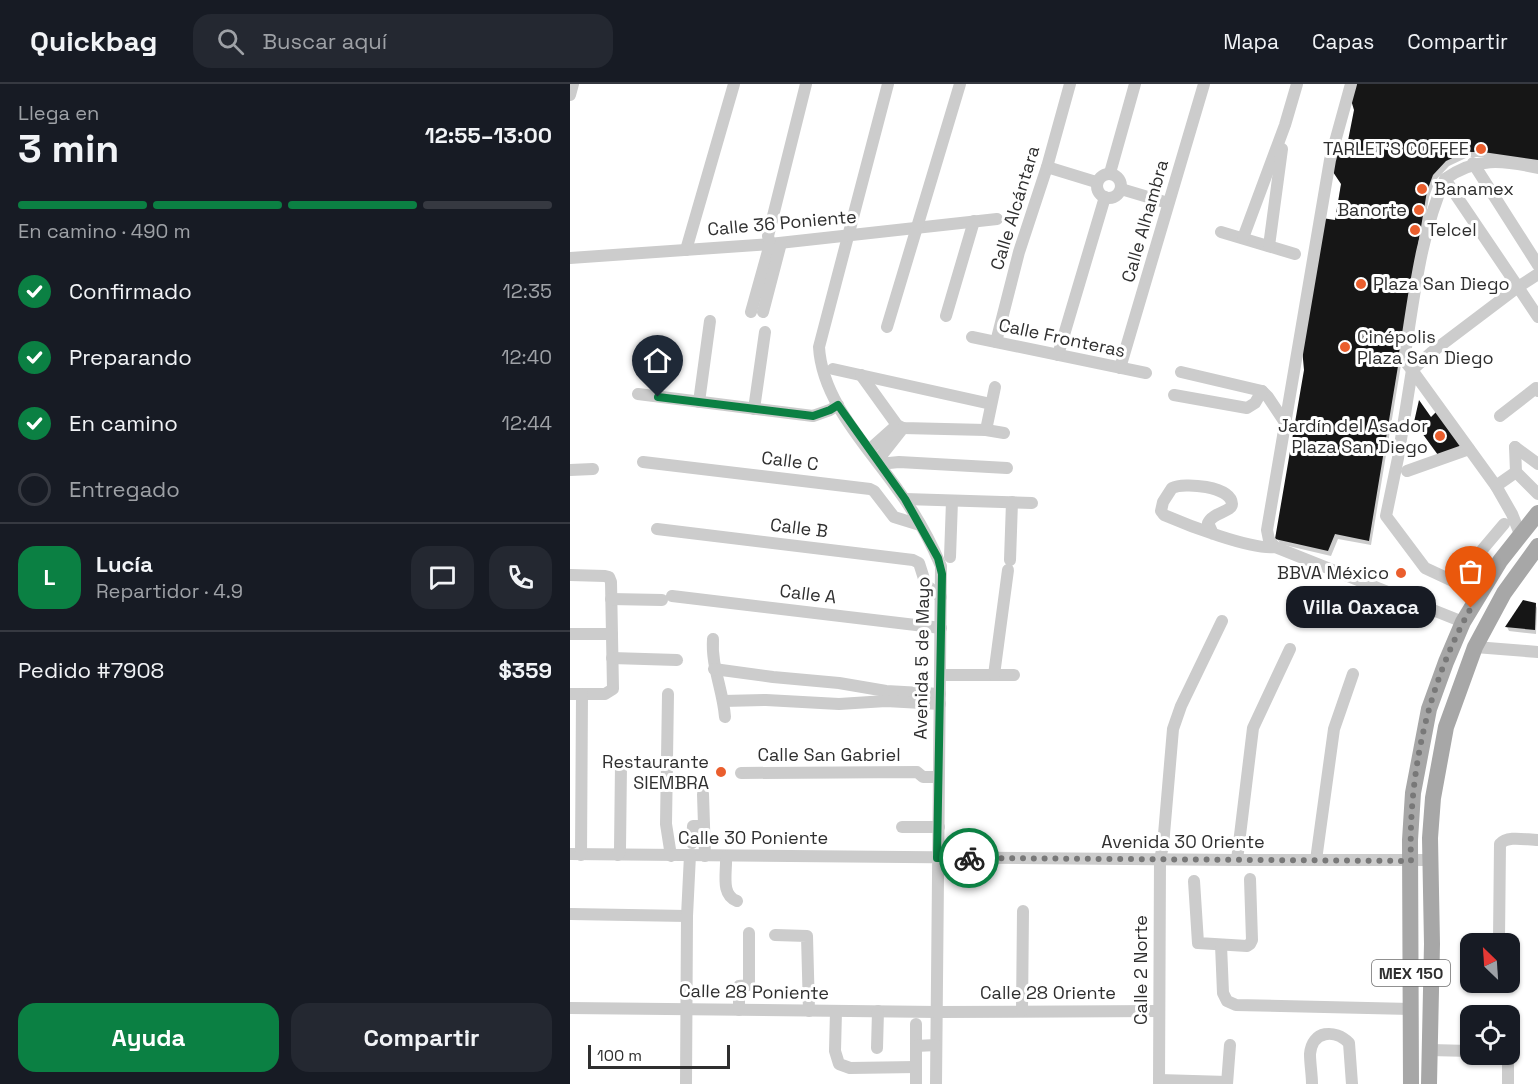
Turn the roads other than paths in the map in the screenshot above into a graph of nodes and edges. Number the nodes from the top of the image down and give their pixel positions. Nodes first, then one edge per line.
1 (573, 84) edge
2 (734, 84) edge
3 (806, 84) edge
4 (888, 84) edge
5 (960, 84) edge
6 (1070, 84) edge
7 (1135, 84) edge
8 (1204, 84) edge
9 (1297, 84) edge
10 (1351, 84) edge
11 (570, 95) edge
12 (1285, 125) junction
13 (1473, 163) junction
14 (1047, 167) junction
15 (1538, 168) edge
16 (1110, 173) junction
17 (1445, 178) junction
18 (1096, 182) junction
19 (1121, 189) junction
20 (1105, 197) junction
21 (1168, 203) junction
22 (997, 219) dead end
23 (975, 221) junction
24 (918, 228) junction
25 (1221, 232) dead end
26 (846, 235) junction
27 (1243, 238) junction
28 (775, 243) junction
29 (1269, 246) junction
30 (686, 250) junction
31 (1295, 254) dead end
32 (570, 258) edge
33 (1538, 265) edge
34 (1538, 274) edge
35 (1518, 287) junction
36 (757, 312) dead end
37 (945, 316) dead end
38 (1538, 317) edge
39 (710, 321) dead end
40 (887, 327) dead end
41 (765, 332) dead end
42 (972, 337) dead end
43 (996, 342) junction
44 (1058, 355) junction
45 (1120, 368) junction
46 (833, 369) dead end
47 (1412, 370) junction
48 (1181, 372) dead end
49 (1146, 373) dead end
50 (861, 375) junction
51 (1210, 379) junction
52 (995, 387) dead end
53 (1262, 391) junction
54 (1538, 391) edge
55 (638, 394) dead end
56 (1174, 394) dead end
57 (1205, 400) junction
58 (699, 402) junction
59 (991, 404) junction
60 (838, 405) junction
61 (754, 409) junction
62 (1500, 416) dead end
63 (1286, 424) junction
64 (900, 426) junction
65 (986, 430) junction
66 (1004, 434) dead end
67 (1469, 449) junction
68 (869, 450) junction
69 (643, 462) dead end
70 (878, 462) junction
71 (1538, 464) edge
72 (1007, 468) dead end
73 (593, 469) dead end
74 (570, 470) edge
75 (1407, 471) dead end
76 (1516, 472) junction
77 (1496, 486) junction
78 (1538, 494) edge
79 (905, 499) junction
80 (952, 501) junction
81 (1012, 502) junction
82 (1032, 503) dead end
83 (1538, 513) edge
84 (1503, 524) dead end
85 (920, 525) junction
86 (657, 529) dead end
87 (1213, 534) junction
88 (1520, 534) junction
89 (1487, 543) junction
90 (1538, 546) edge
91 (1275, 547) junction
92 (950, 558) dead end
93 (1500, 561) junction
94 (1472, 563) junction
95 (570, 575) edge
96 (1488, 579) junction
97 (941, 597) junction
98 (611, 598) junction
99 (1222, 621) dead end
100 (1463, 622) junction
101 (941, 628) junction
102 (570, 634) edge
103 (612, 634) junction
104 (713, 639) dead end
105 (1475, 647) junction
106 (1290, 649) dead end
107 (1538, 652) edge
108 (612, 658) junction
109 (677, 660) dead end
110 (714, 669) junction
111 (1353, 674) dead end
112 (940, 675) junction
113 (994, 675) junction
114 (1014, 675) dead end
115 (799, 679) junction
116 (668, 693) dead end
117 (576, 694) edge
118 (940, 699) junction
119 (723, 701) junction
120 (798, 702) junction
121 (725, 717) dead end
122 (621, 765) dead end
123 (938, 772) junction
124 (741, 773) dead end
125 (703, 794) dead end
126 (704, 826) junction
127 (939, 827) junction
128 (902, 828) dead end
129 (1538, 840) edge
130 (691, 849) junction
131 (575, 855) edge
132 (618, 855) junction
133 (670, 856) junction
134 (705, 856) junction
135 (726, 856) junction
136 (937, 858) junction
137 (1160, 859) junction
138 (1238, 860) junction
139 (1316, 860) junction
140 (1429, 860) junction
141 (1411, 861) junction
142 (1250, 879) dead end
143 (1194, 881) dead end
144 (737, 901) dead end
145 (1023, 911) dead end
146 (571, 914) edge
147 (687, 915) junction
148 (749, 933) dead end
149 (1499, 933) edge
150 (775, 935) dead end
151 (1221, 945) junction
152 (570, 1008) edge
153 (1411, 1009) junction
154 (687, 1010) junction
155 (739, 1010) junction
156 (1022, 1010) junction
157 (809, 1011) junction
158 (836, 1011) junction
159 (878, 1011) junction
160 (1159, 1011) junction
161 (937, 1012) junction
162 (916, 1024) dead end
163 (936, 1045) junction
164 (1230, 1045) dead end
165 (916, 1046) junction
166 (877, 1048) dead end
167 (1430, 1050) junction
168 (1460, 1051) edge
169 (1508, 1065) edge
170 (915, 1067) junction
171 (1159, 1082) edge
172 (1227, 1083) edge
173 (1409, 1083) edge
174 (686, 1084) edge
175 (915, 1084) edge
176 (936, 1084) edge
177 (1312, 1084) edge
178 (1352, 1084) edge
179 (1429, 1084) edge
180 (1508, 1084) edge

1 - 11 street
2 - 30 street
3 - 28 street
4 - 26 street, Avenida 5 de Mayo
5 - 24 street
6 - 14 street, Calle Alcántara
7 - 16 street
8 - 21 street, Calle Alhambra
9 - 12 street
10 - 63 street
12 - 27 street
12 - 29 street
13 - 15 street
13 - 17 street
13 - 33 street
14 - 18 street
14 - 43 street, Calle Alcántara
16 - 18 street
16 - 19 street
17 - 35 street
17 - 47 street
18 - 20 street
19 - 20 street
19 - 21 street
20 - 44 street
21 - 45 street, Calle Alhambra
22 - 23 street, Calle 36 Poniente
23 - 24 street, Calle 36 Poniente
23 - 37 street
24 - 26 street, Calle 36 Poniente
24 - 40 street
25 - 27 street
26 - 28 street, Calle 36 Poniente
26 - 60 street, Avenida 5 de Mayo
27 - 29 street
28 - 30 street, Calle 36 Poniente
28 - 36 street
29 - 31 street
30 - 32 street, Calle 36 Poniente
34 - 35 street
35 - 38 street
35 - 47 street
39 - 58 street
41 - 61 street
42 - 43 street, Calle Fronteras
43 - 44 street, Calle Fronteras
44 - 45 street, Calle Fronteras
45 - 49 street, Calle Fronteras
46 - 50 street
47 - 67 street
47 - 94 street
48 - 51 street
50 - 59 street
50 - 64 street
51 - 53 street
51 - 57 street
52 - 59 street
53 - 57 street
53 - 63 street
54 - 62 street
55 - 58 street
56 - 57 street
58 - 61 street
59 - 65 street
60 - 61 street
60 - 68 street, Avenida 5 de Mayo
63 - 91 street
64 - 65 street
64 - 68 street
64 - 70 street
65 - 66 street
67 - 75 street
67 - 77 street
68 - 70 street, Avenida 5 de Mayo
69 - 85 street, Calle C
70 - 72 street
70 - 79 street, Avenida 5 de Mayo
71 - 76 street
73 - 74 street
76 - 77 street
76 - 78 street
77 - 88 street
79 - 80 street
79 - 85 street, Avenida 5 de Mayo
80 - 81 street
80 - 92 street
81 - 82 street
81 - 113 street
83 - 88 main road, MEX 150
84 - 89 street
85 - 97 street, Avenida 5 de Mayo
86 - 97 street, Calle B
87 - 87 street
87 - 91 street
88 - 93 main road, MEX 150
89 - 93 street
89 - 94 street
90 - 105 main road, MEX 150
91 - 100 street
93 - 96 main road, MEX 150
94 - 96 street
95 - 98 street
96 - 100 main road, MEX 150
97 - 101 street, Avenida 5 de Mayo
98 - 101 street, Calle A
98 - 103 street
99 - 137 street, Calle 2 Norte
100 - 141 main road, MEX 150
101 - 112 street, Avenida 5 de Mayo
102 - 103 street
103 - 108 street
104 - 110 street
105 - 107 street
105 - 140 main road, MEX 150
106 - 138 street
108 - 109 street
108 - 117 street
110 - 115 street
110 - 119 street
111 - 139 street
112 - 113 street
112 - 118 street, Avenida 5 de Mayo
113 - 114 street
115 - 118 street
115 - 120 street
116 - 133 street
117 - 131 street
118 - 120 street
118 - 123 street, Avenida 5 de Mayo
119 - 120 street
119 - 121 street
122 - 132 street
123 - 124 street, Calle San Gabriel
123 - 127 street, Avenida 5 de Mayo
125 - 126 street
126 - 130 street
126 - 134 street
127 - 128 street
127 - 136 street, Avenida 5 de Mayo
129 - 149 street
130 - 133 street, Calle 30 Poniente
130 - 134 street, Calle 30 Poniente
130 - 147 street
131 - 132 street, Calle 30 Poniente
132 - 133 street, Calle 30 Poniente
134 - 135 street, Calle 30 Poniente
135 - 136 street, Calle 30 Poniente
135 - 144 street
136 - 137 street, Avenida 30 Oriente
136 - 161 street, Avenida 5 de Mayo
137 - 138 street, Avenida 30 Oriente
137 - 160 street, Calle 2 Norte
138 - 139 street, Avenida 30 Oriente
139 - 141 street, Avenida 30 Oriente
140 - 141 street, Avenida 30 Oriente
140 - 167 main road, MEX 150
141 - 153 main road, MEX 150
142 - 151 street
143 - 151 street
145 - 156 street
146 - 147 street
147 - 154 street
148 - 155 street
150 - 157 street
151 - 153 street
152 - 154 street, Calle 28 Poniente
153 - 173 main road, MEX 150
154 - 155 street, Calle 28 Poniente
154 - 174 street
155 - 157 street, Calle 28 Poniente
156 - 160 street, Calle 28 Oriente
156 - 161 street, Calle 28 Oriente
157 - 158 street, Calle 28 Poniente
158 - 159 street, Calle 28 Poniente
158 - 170 street
159 - 161 street, Calle 28 Poniente
159 - 166 street
160 - 171 street, Calle 2 Norte
161 - 163 street, Avenida 5 de Mayo
162 - 165 street
163 - 165 street
163 - 176 street, Avenida 5 de Mayo
164 - 172 street
165 - 170 street
167 - 168 street
167 - 179 main road, MEX 150
169 - 180 street
170 - 175 street
171 - 172 street, Calle 2 Norte
177 - 178 street

